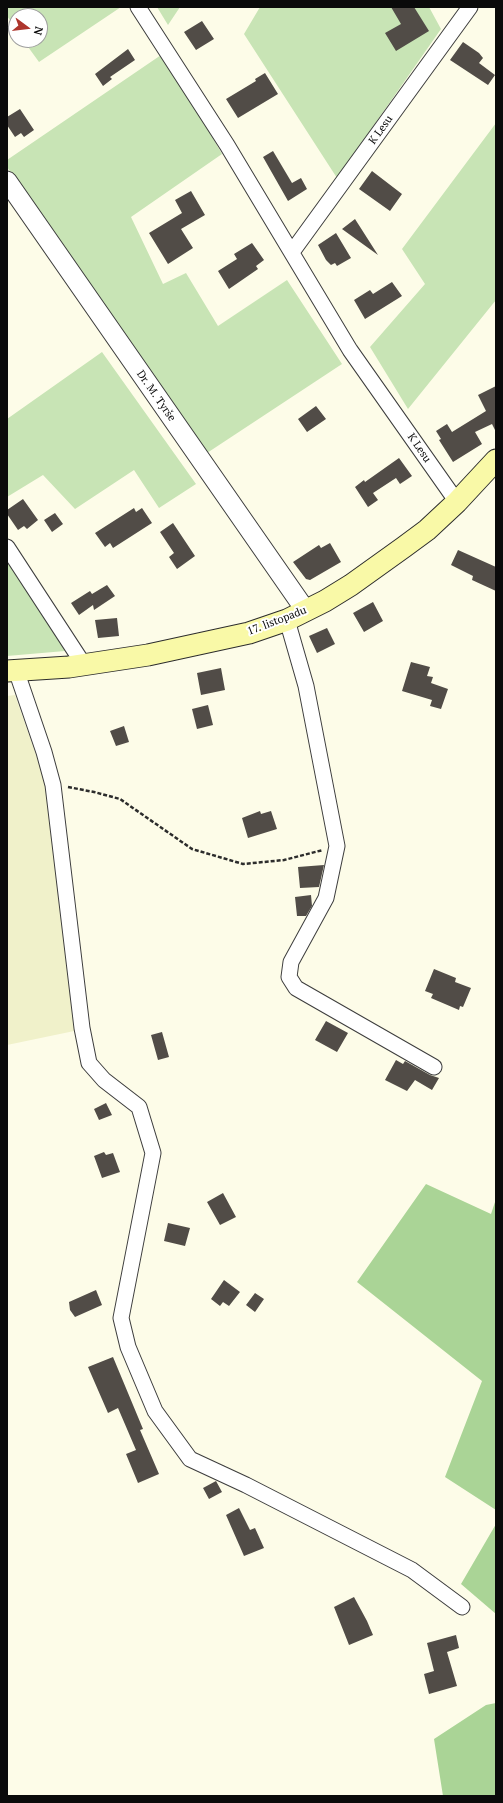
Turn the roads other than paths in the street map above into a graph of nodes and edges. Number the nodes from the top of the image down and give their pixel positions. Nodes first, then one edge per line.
1 (138, 7) edge
2 (470, 7) edge
3 (7, 181) edge
4 (292, 252) junction
5 (496, 460) edge
6 (457, 502) junction
7 (7, 547) edge
8 (306, 611) junction
9 (288, 620) junction
10 (84, 665) junction
11 (11, 671) edge
12 (434, 1067) dead end
13 (462, 1606) dead end

1 - 4 street, K Lesu
2 - 4 street, K Lesu
3 - 8 street, Dr. M. Tyrše
4 - 6 street, K Lesu
5 - 6 main road, 17. listopadu
6 - 8 main road, 17. listopadu
7 - 10 street
8 - 9 main road, 17. listopadu
9 - 10 main road, 17. listopadu
9 - 12 street
10 - 11 main road, 17. listopadu
11 - 13 street

